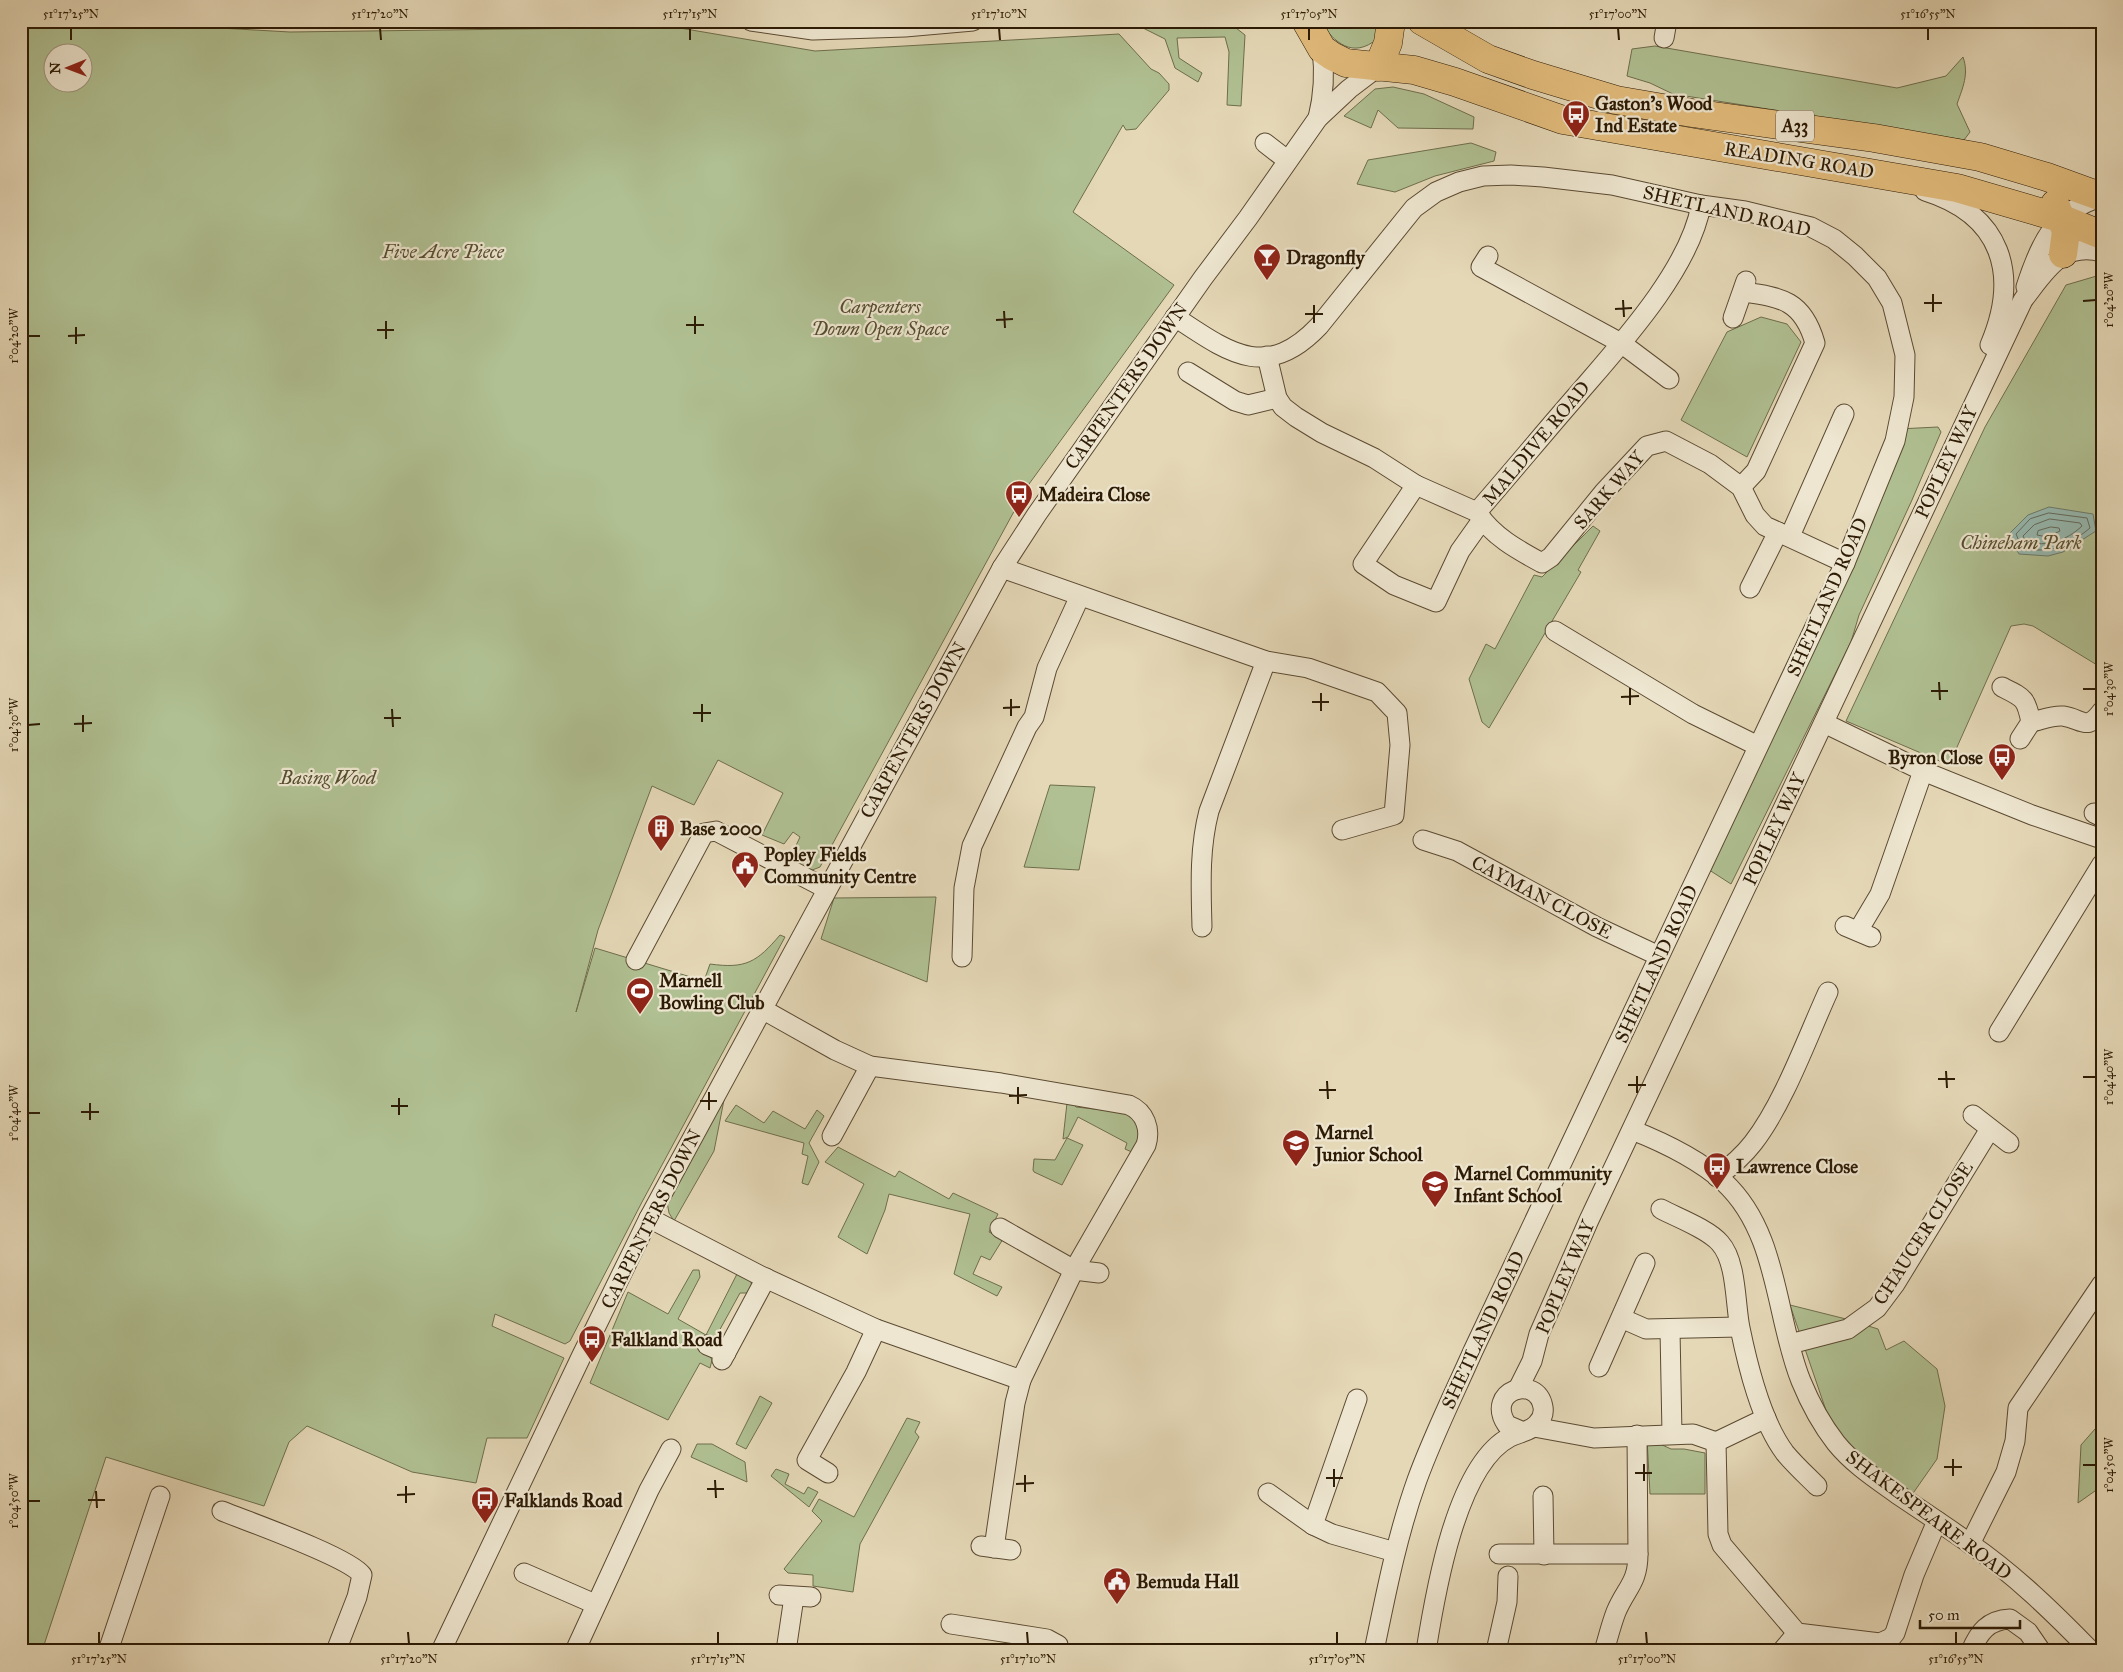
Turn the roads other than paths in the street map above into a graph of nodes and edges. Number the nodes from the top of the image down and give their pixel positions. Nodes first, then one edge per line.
1 (751, 21) edge
2 (972, 21) edge
3 (1391, 21) edge
4 (1422, 21) edge
5 (1306, 23) edge
6 (1322, 48) junction
7 (1378, 67) junction
8 (1318, 118) junction
9 (1784, 124) junction
10 (1265, 143) dead end
11 (1287, 160) junction
12 (1876, 173) junction
13 (2102, 197) edge
14 (1701, 205) junction
15 (2060, 218) junction
16 (2102, 235) edge
17 (2102, 252) edge
18 (2063, 254) junction
19 (1488, 256) dead end
20 (2023, 300) junction
21 (1176, 317) junction
22 (1733, 318) dead end
23 (1621, 343) junction
24 (1267, 356) junction
25 (1187, 368) dead end
26 (1669, 379) dead end
27 (1277, 398) junction
28 (1976, 399) junction
29 (1844, 414) dead end
30 (1416, 486) junction
31 (1745, 494) junction
32 (1480, 516) junction
33 (1784, 534) junction
34 (1844, 563) junction
35 (1002, 568) junction
36 (1750, 588) dead end
37 (1080, 596) junction
38 (1554, 632) dead end
39 (1266, 661) junction
40 (2002, 687) dead end
41 (2102, 711) edge
42 (2031, 722) junction
43 (1824, 723) junction
44 (2020, 739) dead end
45 (1758, 746) junction
46 (1923, 771) junction
47 (1342, 830) dead end
48 (1418, 837) dead end
49 (2101, 838) edge
50 (2102, 864) edge
51 (827, 888) junction
52 (1202, 927) dead end
53 (1858, 931) dead end
54 (1659, 956) junction
55 (961, 958) dead end
56 (636, 960) dead end
57 (1829, 992) dead end
58 (762, 1009) junction
59 (1998, 1031) dead end
60 (870, 1066) junction
61 (1973, 1116) dead end
62 (1990, 1129) junction
63 (1632, 1130) junction
64 (832, 1136) dead end
65 (2009, 1143) dead end
66 (1717, 1177) junction
67 (1661, 1209) dead end
68 (649, 1218) junction
69 (1000, 1228) dead end
70 (1645, 1264) dead end
71 (1074, 1270) junction
72 (1098, 1273) dead end
73 (766, 1278) junction
74 (2102, 1284) edge
75 (1622, 1318) junction
76 (1739, 1327) junction
77 (876, 1329) junction
78 (1670, 1330) junction
79 (707, 1344) dead end
80 (1790, 1344) junction
81 (1599, 1367) dead end
82 (1021, 1380) junction
83 (1531, 1394) junction
84 (1357, 1400) dead end
85 (1502, 1418) junction
86 (1766, 1418) junction
87 (1528, 1429) junction
88 (1573, 1433) junction
89 (1672, 1434) junction
90 (1637, 1435) junction
91 (1499, 1442) junction
92 (1716, 1442) junction
93 (671, 1449) dead end
94 (828, 1473) dead end
95 (1816, 1486) dead end
96 (1268, 1493) dead end
97 (160, 1496) dead end
98 (1543, 1496) dead end
99 (222, 1511) dead end
100 (1937, 1521) junction
101 (1313, 1525) junction
102 (1970, 1544) junction
103 (995, 1548) dead end
104 (1395, 1552) junction
105 (1499, 1554) dead end
106 (1638, 1554) junction
107 (1544, 1555) junction
108 (524, 1573) dead end
109 (1508, 1576) dead end
110 (794, 1596) dead end
111 (595, 1604) junction
112 (951, 1624) dead end
113 (1797, 1633) junction
114 (108, 1651) edge
115 (336, 1651) edge
116 (441, 1651) edge
117 (575, 1651) edge
118 (786, 1651) edge
119 (1058, 1651) edge
120 (1374, 1651) edge
121 (1426, 1651) edge
122 (1496, 1651) edge
123 (1604, 1651) edge
124 (1782, 1651) edge
125 (1972, 1651) edge
126 (2041, 1651) edge
127 (2091, 1651) edge

1 - 2 street
3 - 7 highway
4 - 9 highway, READING ROAD / A33
5 - 6 highway, A33
6 - 7 highway, A33
6 - 8 street, CARPENTERS DOWN
7 - 8 street, CARPENTERS DOWN
7 - 12 highway, READING ROAD / A33
8 - 11 street, CARPENTERS DOWN
9 - 13 highway, READING ROAD / A33
9 - 15 highway, A33
10 - 11 street
11 - 21 street, CARPENTERS DOWN
12 - 15 highway, READING ROAD / A33
12 - 28 street
13 - 15 street, POPLEY WAY
14 - 23 street, MALDIVE ROAD
14 - 24 street, SHETLAND ROAD
14 - 34 street, SHETLAND ROAD
15 - 16 highway, READING ROAD / A33
15 - 18 highway, A33
15 - 20 street, POPLEY WAY
17 - 18 street
18 - 20 street, POPLEY WAY
19 - 23 street
20 - 28 street, POPLEY WAY
21 - 24 street, SHETLAND ROAD
21 - 35 street, CARPENTERS DOWN
22 - 31 street
23 - 26 street
23 - 32 street, MALDIVE ROAD
24 - 27 street
25 - 27 street
27 - 30 street, MALDIVE ROAD
28 - 43 street, POPLEY WAY
29 - 33 street
30 - 32 street, MALDIVE ROAD
30 - 32 street
31 - 32 street, SARK WAY
31 - 33 street
33 - 34 street
33 - 36 street
34 - 45 street, SHETLAND ROAD
35 - 37 street
35 - 51 street, CARPENTERS DOWN
37 - 39 street
37 - 55 street
38 - 45 street
39 - 47 street
39 - 52 street
40 - 42 street
41 - 42 street
42 - 44 street
43 - 46 street
43 - 63 street, POPLEY WAY
45 - 54 street, SHETLAND ROAD
46 - 49 street
46 - 53 street
48 - 54 street, CAYMAN CLOSE
50 - 59 street
51 - 56 street
51 - 58 street, CARPENTERS DOWN
54 - 104 street, SHETLAND ROAD
57 - 66 street
58 - 60 street
58 - 68 street, CARPENTERS DOWN
60 - 64 street
60 - 71 street
61 - 62 street
62 - 65 street
62 - 80 street, CHAUCER CLOSE
63 - 66 street, SHAKESPEARE ROAD
63 - 83 street, POPLEY WAY
66 - 80 street, SHAKESPEARE ROAD
67 - 76 street
68 - 73 street
68 - 116 street, CARPENTERS DOWN
69 - 71 street
70 - 75 street
71 - 72 street
71 - 82 street
73 - 77 street
73 - 79 street
74 - 102 street
75 - 78 street
75 - 81 street
76 - 78 street
76 - 86 street
77 - 82 street
77 - 94 street
78 - 89 street
80 - 100 street, SHAKESPEARE ROAD
82 - 103 street
83 - 85 street
83 - 87 street, POPLEY WAY
83 - 88 street
84 - 101 street
85 - 87 street
85 - 91 street
86 - 92 street
86 - 95 street
87 - 88 street
87 - 91 street
88 - 90 street
89 - 90 street
89 - 92 street
90 - 106 street
91 - 121 street
92 - 113 street
93 - 111 street
96 - 101 street
97 - 114 street
98 - 107 street
99 - 115 street
100 - 102 street, SHAKESPEARE ROAD
100 - 113 street
101 - 104 street
102 - 127 street, SHAKESPEARE ROAD
104 - 120 street, SHETLAND ROAD
105 - 107 street
106 - 107 street
106 - 123 street
108 - 111 street
109 - 122 street
110 - 118 street
111 - 117 street
112 - 119 street
113 - 124 street
125 - 126 street

